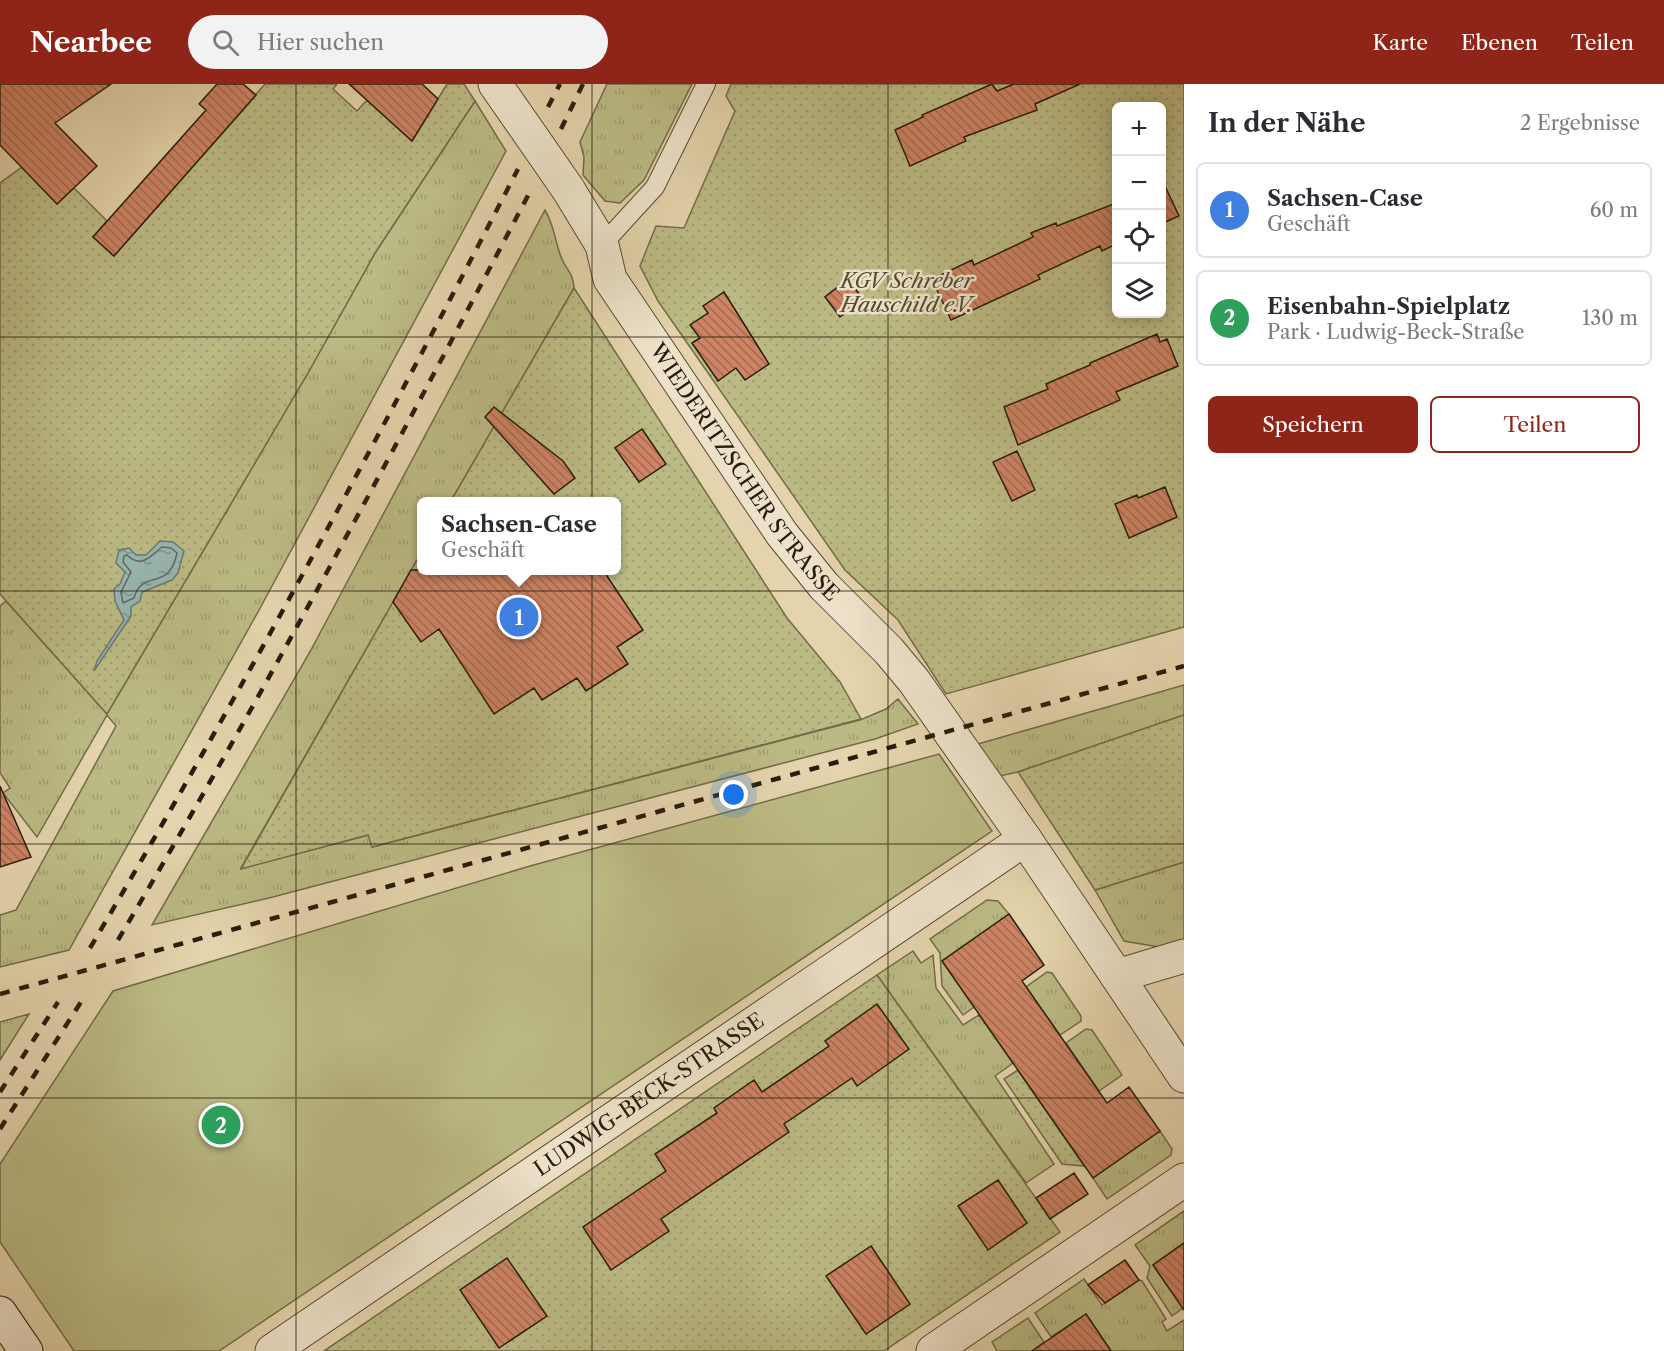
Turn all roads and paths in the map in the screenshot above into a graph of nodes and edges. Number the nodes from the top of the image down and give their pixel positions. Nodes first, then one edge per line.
1 (495, 84) edge
2 (706, 84) edge
3 (602, 245) junction
4 (1025, 838) junction
5 (1184, 957) edge
6 (1117, 976) junction
7 (1184, 1076) edge
8 (1184, 1180) edge
9 (0, 1313) edge
10 (26, 1351) edge
11 (272, 1351) edge
12 (933, 1351) edge

1 - 3 street, WIEDERITZSCHER STRASSE, bridge
2 - 3 lane
3 - 4 street, WIEDERITZSCHER STRASSE
4 - 6 street, WIEDERITZSCHER STRASSE
4 - 11 street, LUDWIG-BECK-STRASSE
5 - 6 street
6 - 7 street, WIEDERITZSCHER STRASSE
8 - 12 street
9 - 10 street

